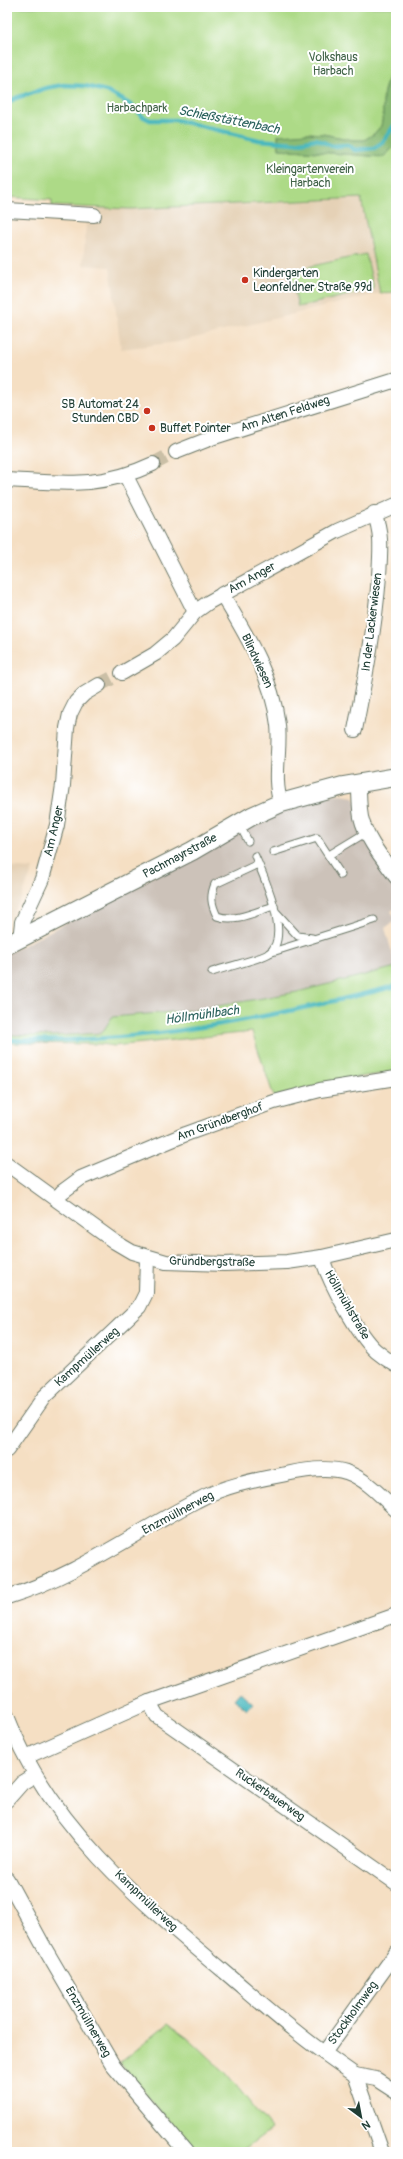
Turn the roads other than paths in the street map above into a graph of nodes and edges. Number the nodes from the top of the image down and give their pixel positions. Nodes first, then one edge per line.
1 (7, 210) edge
2 (94, 215) dead end
3 (396, 380) edge
4 (176, 452) tunnel mouth
5 (153, 464) tunnel mouth
6 (126, 476) junction
7 (7, 480) edge
8 (396, 505) edge
9 (374, 513) junction
10 (222, 594) junction
11 (195, 612) junction
12 (122, 673) tunnel mouth
13 (99, 685) tunnel mouth
14 (355, 730) dead end
15 (396, 777) edge
16 (359, 782) junction
17 (281, 803) junction
18 (239, 823) junction
19 (367, 832) junction
20 (248, 841) dead end
21 (273, 852) dead end
22 (329, 855) junction
23 (255, 856) dead end
24 (258, 864) junction
25 (342, 876) dead end
26 (396, 877) edge
27 (275, 909) junction
28 (374, 920) dead end
29 (24, 937) junction
30 (314, 939) junction
31 (7, 945) edge
32 (268, 953) junction
33 (212, 972) dead end
34 (396, 1078) edge
35 (7, 1164) edge
36 (56, 1199) junction
37 (396, 1240) edge
38 (322, 1257) junction
39 (148, 1258) junction
40 (396, 1365) edge
41 (7, 1450) edge
42 (396, 1510) edge
43 (7, 1597) edge
44 (396, 1615) edge
45 (149, 1702) junction
46 (7, 1716) edge
47 (26, 1757) junction
48 (35, 1776) junction
49 (7, 1800) edge
50 (7, 1879) edge
51 (396, 1883) edge
52 (396, 1953) edge
53 (324, 2053) junction
54 (355, 2075) junction
55 (396, 2092) edge
56 (186, 2152) edge
57 (382, 2152) edge

1 - 2 street
3 - 4 street, Am Alten Feldweg
5 - 6 street
6 - 7 street
6 - 11 street
8 - 9 street, Am Anger
9 - 10 street, Am Anger
9 - 14 street, In der Lackerwiesen
10 - 11 street, Am Anger
10 - 17 street, Blindwiesen
11 - 12 street, Am Anger
13 - 29 street, Am Anger
15 - 16 street, Pachmayrstraße
16 - 17 street, Pachmayrstraße
16 - 19 street
17 - 18 street, Pachmayrstraße
18 - 20 lane
18 - 29 street, Pachmayrstraße
19 - 22 lane
19 - 26 street
21 - 22 lane
22 - 25 lane
23 - 24 lane
24 - 27 lane
24 - 27 lane
27 - 30 lane
27 - 32 lane
28 - 30 lane
29 - 31 street, Pachmayrstraße
30 - 32 lane
32 - 33 lane
34 - 36 street, Am Gründberghof
35 - 36 street, Gründbergstraße
36 - 39 street, Gründbergstraße
37 - 38 street, Gründbergstraße
38 - 39 street, Gründbergstraße
38 - 40 street, Höllmühlstraße
39 - 41 street, Kampmüllerweg
42 - 43 street, Enzmüllnerweg
44 - 45 street
45 - 47 street
45 - 51 street, Ruckerbauerweg
46 - 47 street, Kampmüllerweg
47 - 48 street, Kampmüllerweg
48 - 49 street
48 - 53 street, Kampmüllerweg
50 - 56 street, Enzmüllnerweg
52 - 53 street, Stockholmweg
53 - 54 street, Stockholmweg
54 - 55 street
54 - 57 street

